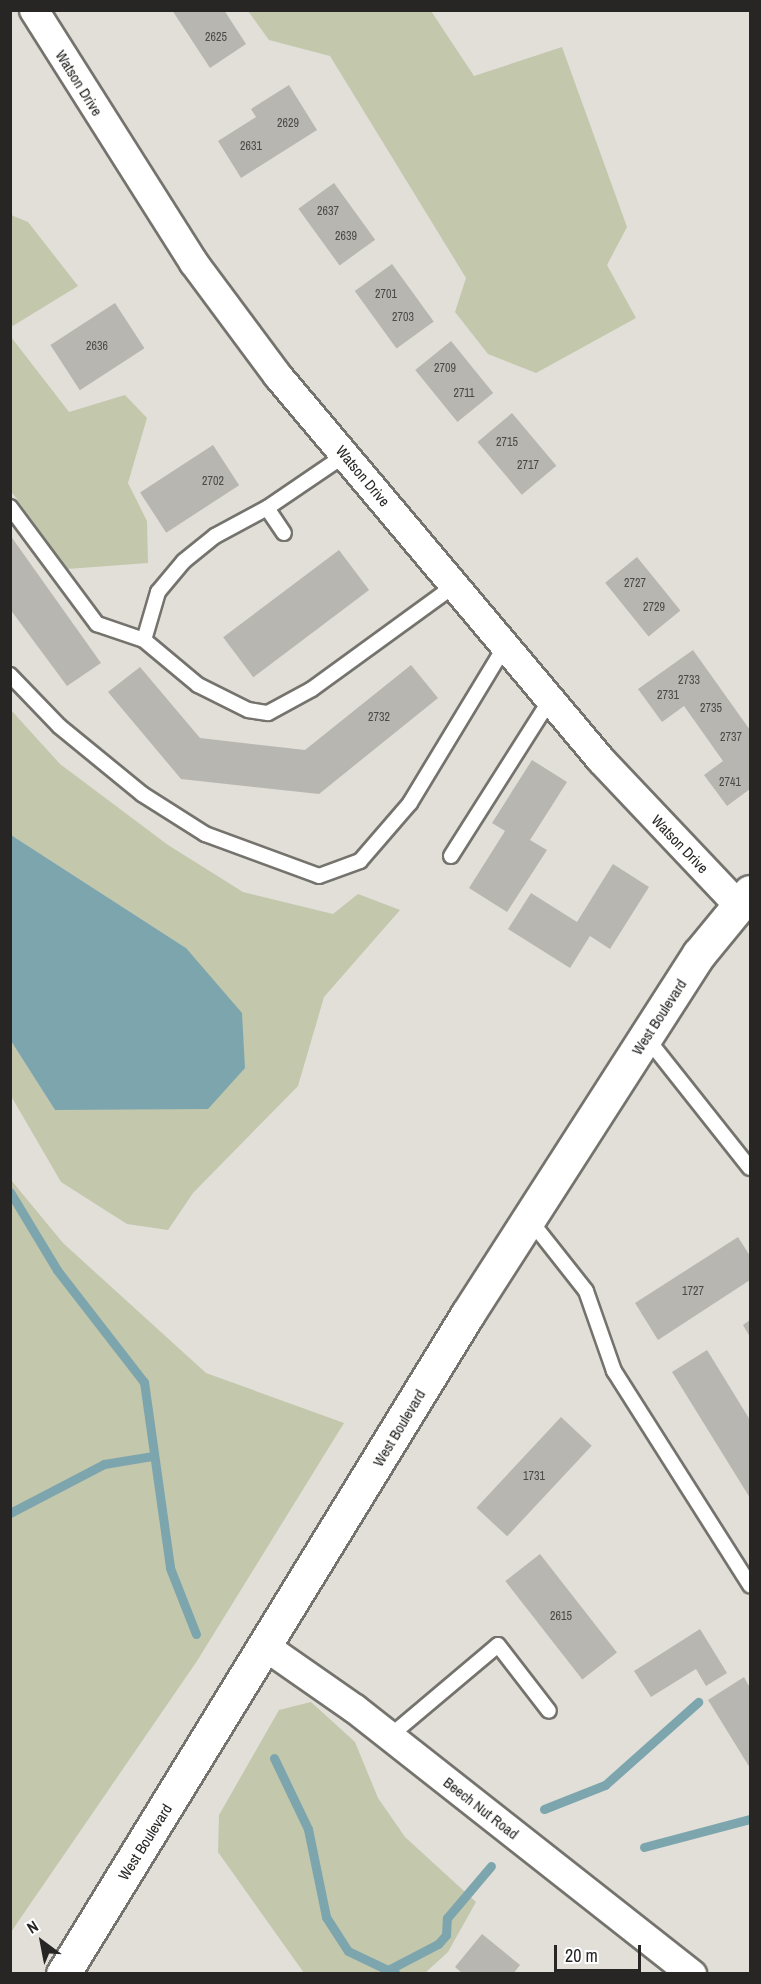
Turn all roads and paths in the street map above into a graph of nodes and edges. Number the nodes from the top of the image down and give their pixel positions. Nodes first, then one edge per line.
1 (34, 10) edge
2 (345, 455) junction
3 (10, 507) edge
4 (267, 508) junction
5 (284, 533) dead end
6 (454, 586) junction
7 (144, 640) junction
8 (505, 646) junction
9 (10, 675) edge
10 (550, 700) junction
11 (451, 856) dead end
12 (745, 899) edge
13 (646, 1037) junction
14 (750, 1168) edge
15 (530, 1220) junction
16 (750, 1585) edge
17 (266, 1647) junction
18 (549, 1711) dead end
19 (390, 1736) junction
20 (63, 1974) edge
21 (692, 1974) edge

1 - 2 street, Watson Drive
2 - 4 lane
2 - 6 street, Watson Drive
3 - 7 lane
4 - 5 lane
4 - 7 lane
6 - 7 lane
6 - 8 street, Watson Drive
8 - 9 lane
8 - 10 street, Watson Drive
10 - 11 lane
10 - 12 street, Watson Drive
12 - 13 main road, West Boulevard
13 - 14 lane
13 - 15 main road, West Boulevard
15 - 16 lane
15 - 17 main road, West Boulevard
17 - 19 street, Beech Nut Road
17 - 20 main road, West Boulevard
18 - 19 lane
19 - 21 street, Beech Nut Road

